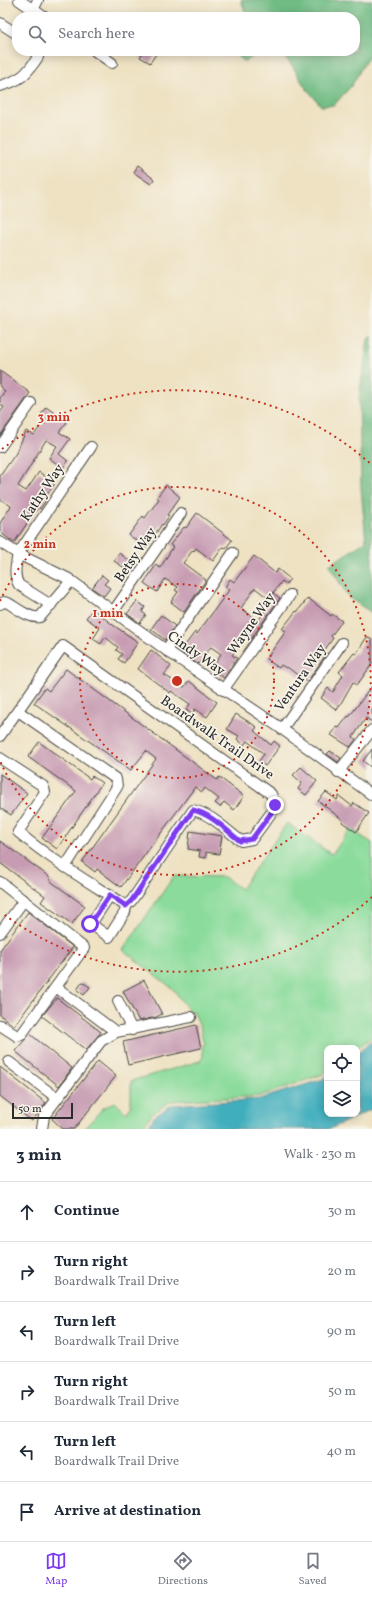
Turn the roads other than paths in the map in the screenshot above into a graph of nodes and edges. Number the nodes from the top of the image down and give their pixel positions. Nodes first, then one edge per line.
1 (19, 0) edge
2 (38, 0) edge
3 (33, 10) junction
4 (36, 12) edge
5 (0, 23) edge
6 (12, 31) edge
7 (38, 56) edge
8 (102, 56) edge
9 (112, 63) dead end
10 (0, 86) edge
11 (31, 403) dead end
12 (0, 447) edge
13 (91, 447) dead end
14 (181, 513) dead end
15 (0, 542) edge
16 (233, 553) dead end
17 (18, 554) junction
18 (71, 581) junction
19 (290, 595) dead end
20 (0, 604) edge
21 (51, 605) junction
22 (113, 612) junction
23 (342, 643) dead end
24 (166, 650) junction
25 (223, 690) junction
26 (18, 711) junction
27 (282, 729) junction
28 (372, 730) edge
29 (0, 736) edge
30 (0, 758) edge
31 (338, 772) junction
32 (372, 795) edge
33 (65, 867) junction
34 (0, 882) edge
35 (110, 895) junction
36 (24, 900) junction
37 (126, 906) junction
38 (0, 933) edge
39 (56, 987) junction
40 (118, 1001) dead end
41 (191, 1017) dead end
42 (0, 1025) edge
43 (132, 1030) junction
44 (116, 1032) junction
45 (9, 1062) dead end
46 (57, 1098) junction
47 (42, 1129) edge

1 - 3 street
2 - 3 street
3 - 4 street
5 - 6 street
7 - 10 street
8 - 9 street
11 - 12 street
13 - 17 street, Kathy Way
14 - 22 street, Betsy Way
15 - 17 street, Cindy Way
16 - 24 street
17 - 18 street, Cindy Way
17 - 21 street
18 - 21 street
18 - 22 street, Cindy Way
19 - 25 street, Wayne Way
20 - 21 street
22 - 24 street, Cindy Way
23 - 27 street, Ventura Way
24 - 25 street, Cindy Way
25 - 27 street, Cindy Way
26 - 29 street, Boardwalk Trail Drive
26 - 33 street
26 - 37 street, Boardwalk Trail Drive
27 - 31 street, Cindy Way
28 - 31 street
30 - 33 street
31 - 32 street, Cindy Way
33 - 35 street
34 - 36 street
35 - 37 street
35 - 37 street
36 - 38 street
36 - 39 street
39 - 42 street
39 - 44 street
40 - 43 street
41 - 43 street
43 - 44 street
44 - 46 street
45 - 46 street
46 - 47 street

